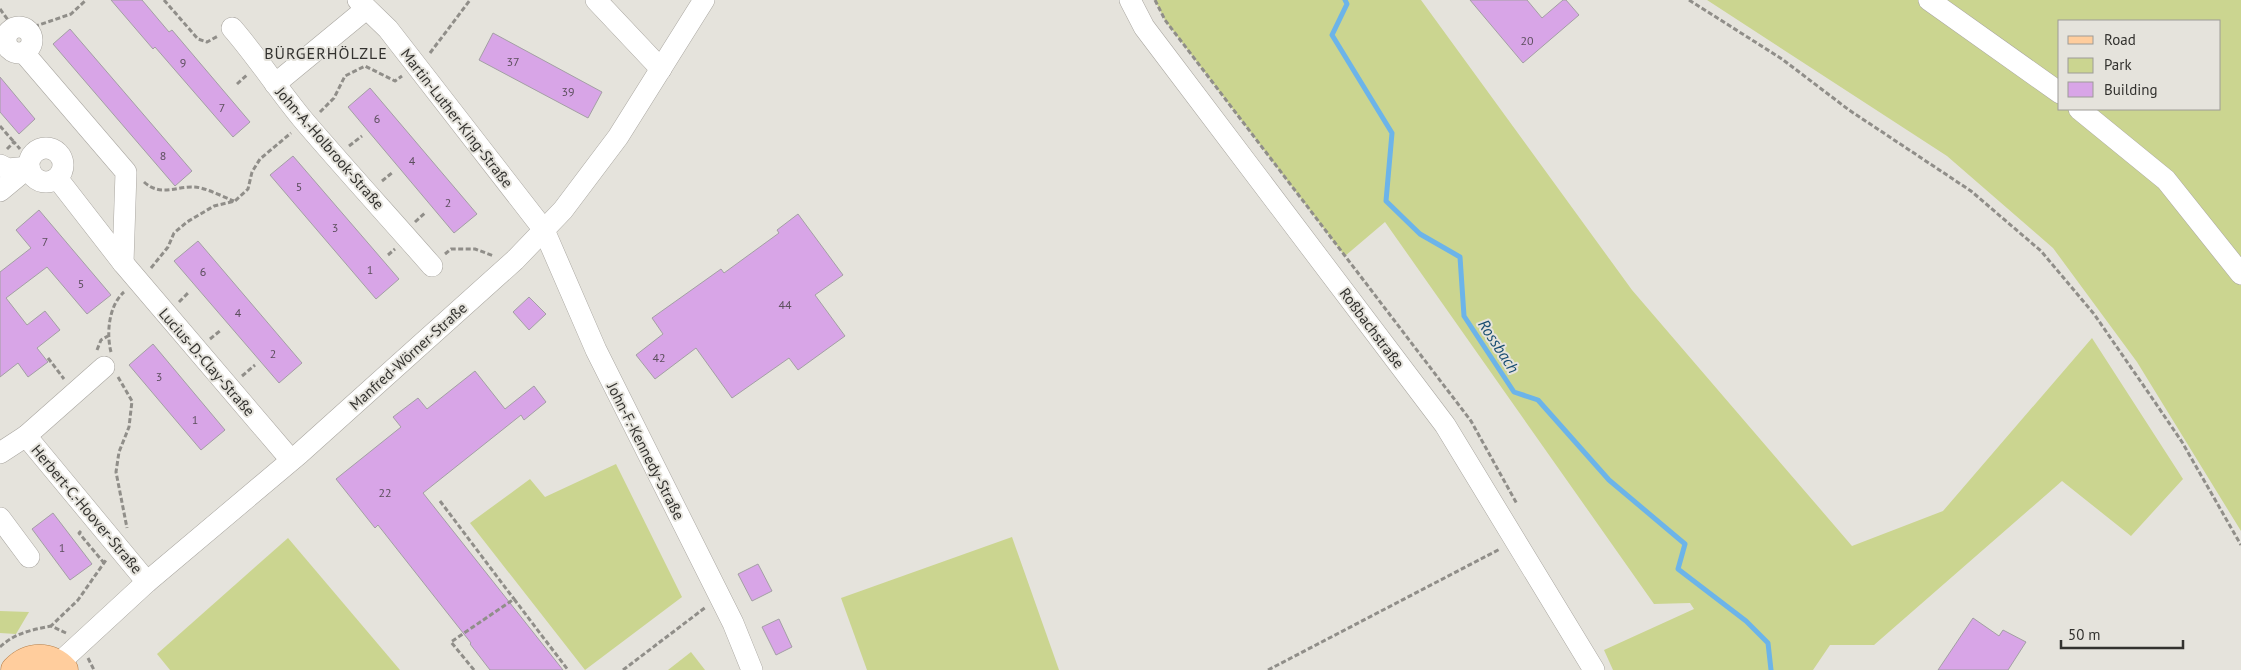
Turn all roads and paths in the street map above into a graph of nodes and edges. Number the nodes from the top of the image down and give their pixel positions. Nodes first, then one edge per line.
1 (86, 0) edge
2 (164, 0) edge
3 (470, 0) edge
4 (596, 0) edge
5 (704, 0) edge
6 (1130, 0) edge
7 (1689, 0) edge
8 (1929, 0) edge
9 (362, 5) edge
10 (0, 9) edge
11 (232, 28) joint
12 (20, 29) junction
13 (417, 65) junction
14 (661, 69) junction
15 (275, 84) junction
16 (2058, 92) edge
17 (2080, 110) edge
18 (305, 122) junction
19 (0, 126) edge
20 (14, 142) dead end
21 (0, 165) edge
22 (29, 167) junction
23 (126, 172) junction
24 (57, 178) junction
25 (0, 191) edge
26 (235, 202) junction
27 (544, 230) junction
28 (123, 263) junction
29 (432, 266) joint
30 (507, 267) junction
31 (2241, 274) edge
32 (137, 280) junction
33 (48, 358) dead end
34 (111, 366) junction
35 (75, 392) junction
36 (26, 436) junction
37 (0, 453) edge
38 (291, 460) junction
39 (440, 501) dead end
40 (0, 518) edge
41 (79, 533) dead end
42 (1516, 541) junction
43 (116, 544) junction
44 (2241, 545) edge
45 (29, 557) dead end
46 (104, 563) junction
47 (147, 582) junction
48 (720, 596) junction
49 (514, 599) junction
50 (51, 626) junction
51 (66, 632) dead end
52 (0, 647) edge
53 (0, 663) edge
54 (61, 667) edge
55 (10, 670) edge
56 (15, 670) edge
57 (474, 670) edge
58 (568, 670) edge
59 (623, 670) edge
60 (752, 670) edge
61 (1268, 670) edge
62 (1594, 670) edge

1 - 12 path
2 - 11 path
3 - 13 path
4 - 14 street
5 - 14 street, Manfred-Wörner-Straße
6 - 42 street, Roßbachstraße
7 - 44 path
8 - 16 street
9 - 13 street, Martin-Luther-King-Straße
9 - 15 street, Martin-Luther-King-Straße
10 - 12 path
11 - 15 street, John-A.-Holbrook-Straße
12 - 23 street
13 - 18 path
13 - 27 street, Martin-Luther-King-Straße
14 - 27 street, Manfred-Wörner-Straße
15 - 18 street, John-A.-Holbrook-Straße
17 - 31 street
18 - 26 path
18 - 29 street, John-A.-Holbrook-Straße
19 - 20 path
21 - 22 street
22 - 24 street
22 - 24 street
22 - 25 street
23 - 26 path
23 - 28 street
24 - 28 street, Lucius-D.-Clay-Straße
26 - 32 path
27 - 30 street, Manfred-Wörner-Straße
27 - 48 street, John-F.-Kennedy-Straße
28 - 32 street, Lucius-D.-Clay-Straße
29 - 30 path
30 - 38 street, Manfred-Wörner-Straße
32 - 34 path
32 - 38 street, Lucius-D.-Clay-Straße
33 - 35 path
34 - 35 street, Herbert-C.-Hoover-Straße
34 - 43 path
35 - 36 street, Herbert-C.-Hoover-Straße
36 - 37 street, Herbert-C.-Hoover-Straße
36 - 43 street, Herbert-C.-Hoover-Straße
38 - 47 street, Manfred-Wörner-Straße
39 - 49 path
40 - 45 street
41 - 46 path
42 - 61 path
42 - 62 street, Roßbachstraße
43 - 46 path
43 - 47 street, Herbert-C.-Hoover-Straße
46 - 50 path
47 - 54 street, Manfred-Wörner-Straße
48 - 59 path
48 - 60 street, John-F.-Kennedy-Straße
49 - 57 path
49 - 58 path
50 - 51 path
50 - 52 path
53 - 55 main road
54 - 56 main road

